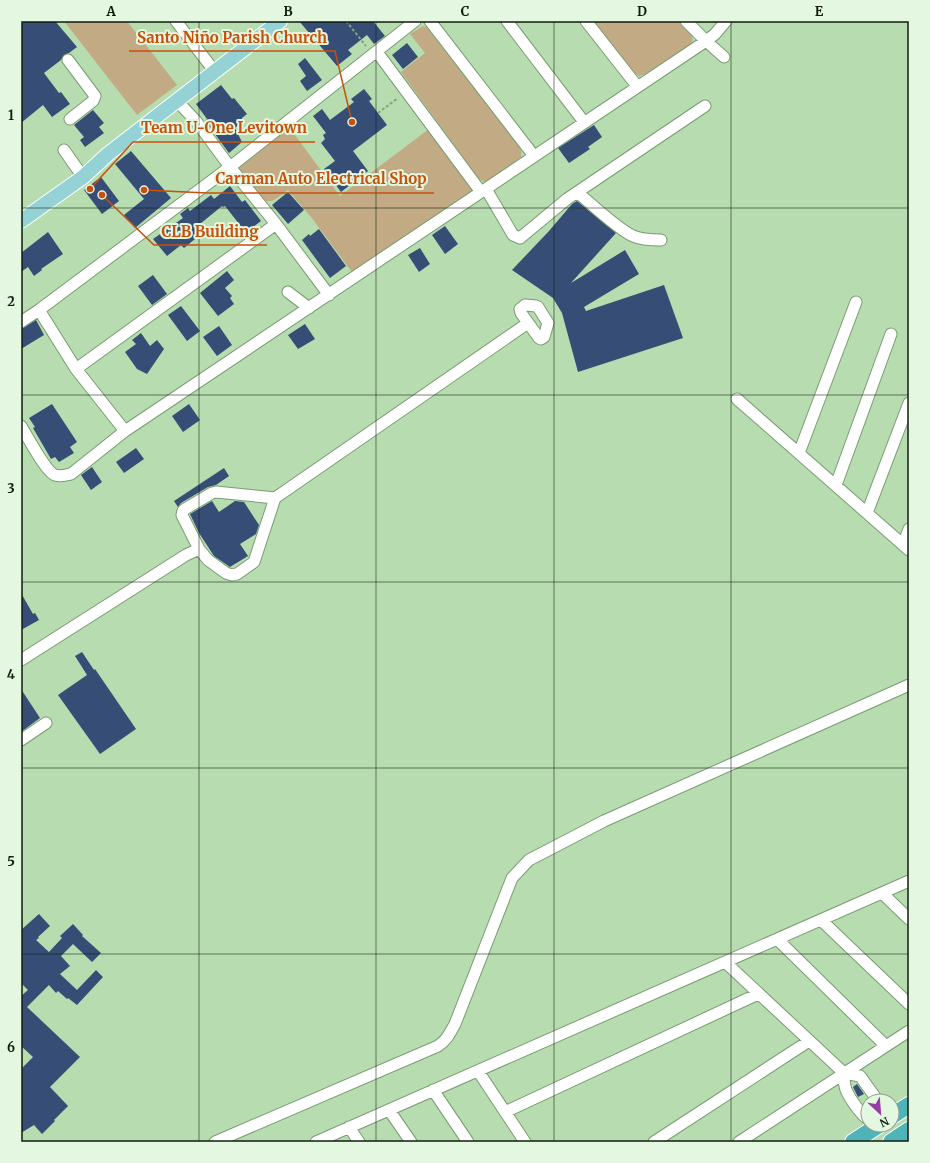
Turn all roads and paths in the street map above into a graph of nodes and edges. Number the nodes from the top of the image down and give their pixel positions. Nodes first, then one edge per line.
1 (176, 21) edge
2 (280, 21) edge
3 (346, 21) edge
4 (415, 21) edge
5 (430, 21) edge
6 (508, 21) edge
7 (586, 21) edge
8 (686, 21) edge
9 (726, 21) edge
10 (706, 41) junction
11 (375, 54) junction
12 (724, 57) dead end
13 (68, 60) dead end
14 (215, 72) junction
15 (637, 86) junction
16 (178, 101) junction
17 (392, 103) dead end
18 (705, 106) dead end
19 (378, 113) dead end
20 (70, 119) dead end
21 (584, 122) junction
22 (64, 150) dead end
23 (534, 156) junction
24 (230, 167) junction
25 (81, 175) junction
26 (484, 190) junction
27 (578, 193) junction
28 (21, 213) edge
29 (21, 221) edge
30 (276, 224) junction
31 (661, 240) dead end
32 (288, 292) dead end
33 (329, 295) junction
34 (856, 302) dead end
35 (309, 308) junction
36 (39, 310) junction
37 (21, 322) edge
38 (528, 323) dead end
39 (891, 334) dead end
40 (76, 369) junction
41 (737, 398) dead end
42 (909, 403) edge
43 (21, 426) edge
44 (126, 431) junction
45 (799, 453) junction
46 (836, 485) junction
47 (275, 498) junction
48 (867, 513) junction
49 (909, 528) edge
50 (906, 547) edge
51 (199, 549) junction
52 (21, 660) edge
53 (909, 685) edge
54 (46, 723) dead end
55 (21, 740) edge
56 (909, 881) edge
57 (882, 893) junction
58 (909, 919) edge
59 (821, 920) junction
60 (777, 939) junction
61 (725, 962) junction
62 (758, 994) junction
63 (909, 1004) edge
64 (909, 1031) edge
65 (809, 1041) junction
66 (886, 1046) junction
67 (478, 1071) junction
68 (844, 1073) junction
69 (433, 1090) junction
70 (872, 1093) edge
71 (909, 1105) edge
72 (389, 1110) junction
73 (860, 1110) edge
74 (900, 1111) edge
75 (505, 1112) junction
76 (349, 1127) junction
77 (909, 1130) edge
78 (867, 1133) edge
79 (884, 1133) edge
80 (215, 1142) edge
81 (316, 1142) edge
82 (359, 1142) edge
83 (411, 1142) edge
84 (468, 1142) edge
85 (525, 1142) edge
86 (654, 1142) edge
87 (739, 1142) edge
88 (853, 1142) edge
89 (890, 1142) edge

1 - 14 street
2 - 14 main road
3 - 11 path
4 - 11 street
5 - 23 street
6 - 21 street
7 - 15 street
8 - 10 street
9 - 10 street
10 - 12 street
10 - 15 street
11 - 24 street
11 - 26 street
13 - 20 street
14 - 16 main road
15 - 21 street
16 - 24 street
16 - 25 main road
17 - 19 path
18 - 27 street
21 - 23 street
22 - 25 street
23 - 26 street
24 - 30 street
24 - 36 street
25 - 28 main road
25 - 29 main road
26 - 27 street
26 - 33 street
27 - 31 street
30 - 33 street
30 - 40 street
32 - 35 street
33 - 35 street
34 - 45 street
35 - 44 street
36 - 37 street
36 - 40 street
38 - 47 street
39 - 46 street
40 - 44 street
41 - 45 street
42 - 48 street
43 - 44 street
45 - 46 street
46 - 48 street
47 - 51 street
47 - 51 street
48 - 50 street
49 - 50 street
51 - 52 street
53 - 80 street
54 - 55 street
56 - 57 street
57 - 58 street
57 - 59 street
59 - 60 street
59 - 63 street
60 - 61 street
60 - 66 street
61 - 62 street
61 - 67 street
62 - 65 street
62 - 75 street
64 - 66 street
65 - 68 street
65 - 86 street
66 - 68 street
67 - 69 street
67 - 75 street
68 - 70 street
68 - 73 street
68 - 87 street
69 - 72 street
69 - 84 street
71 - 74 highway
72 - 76 street
72 - 83 street
75 - 85 street
76 - 81 street
76 - 82 street
77 - 89 highway
78 - 88 highway
79 - 89 highway

